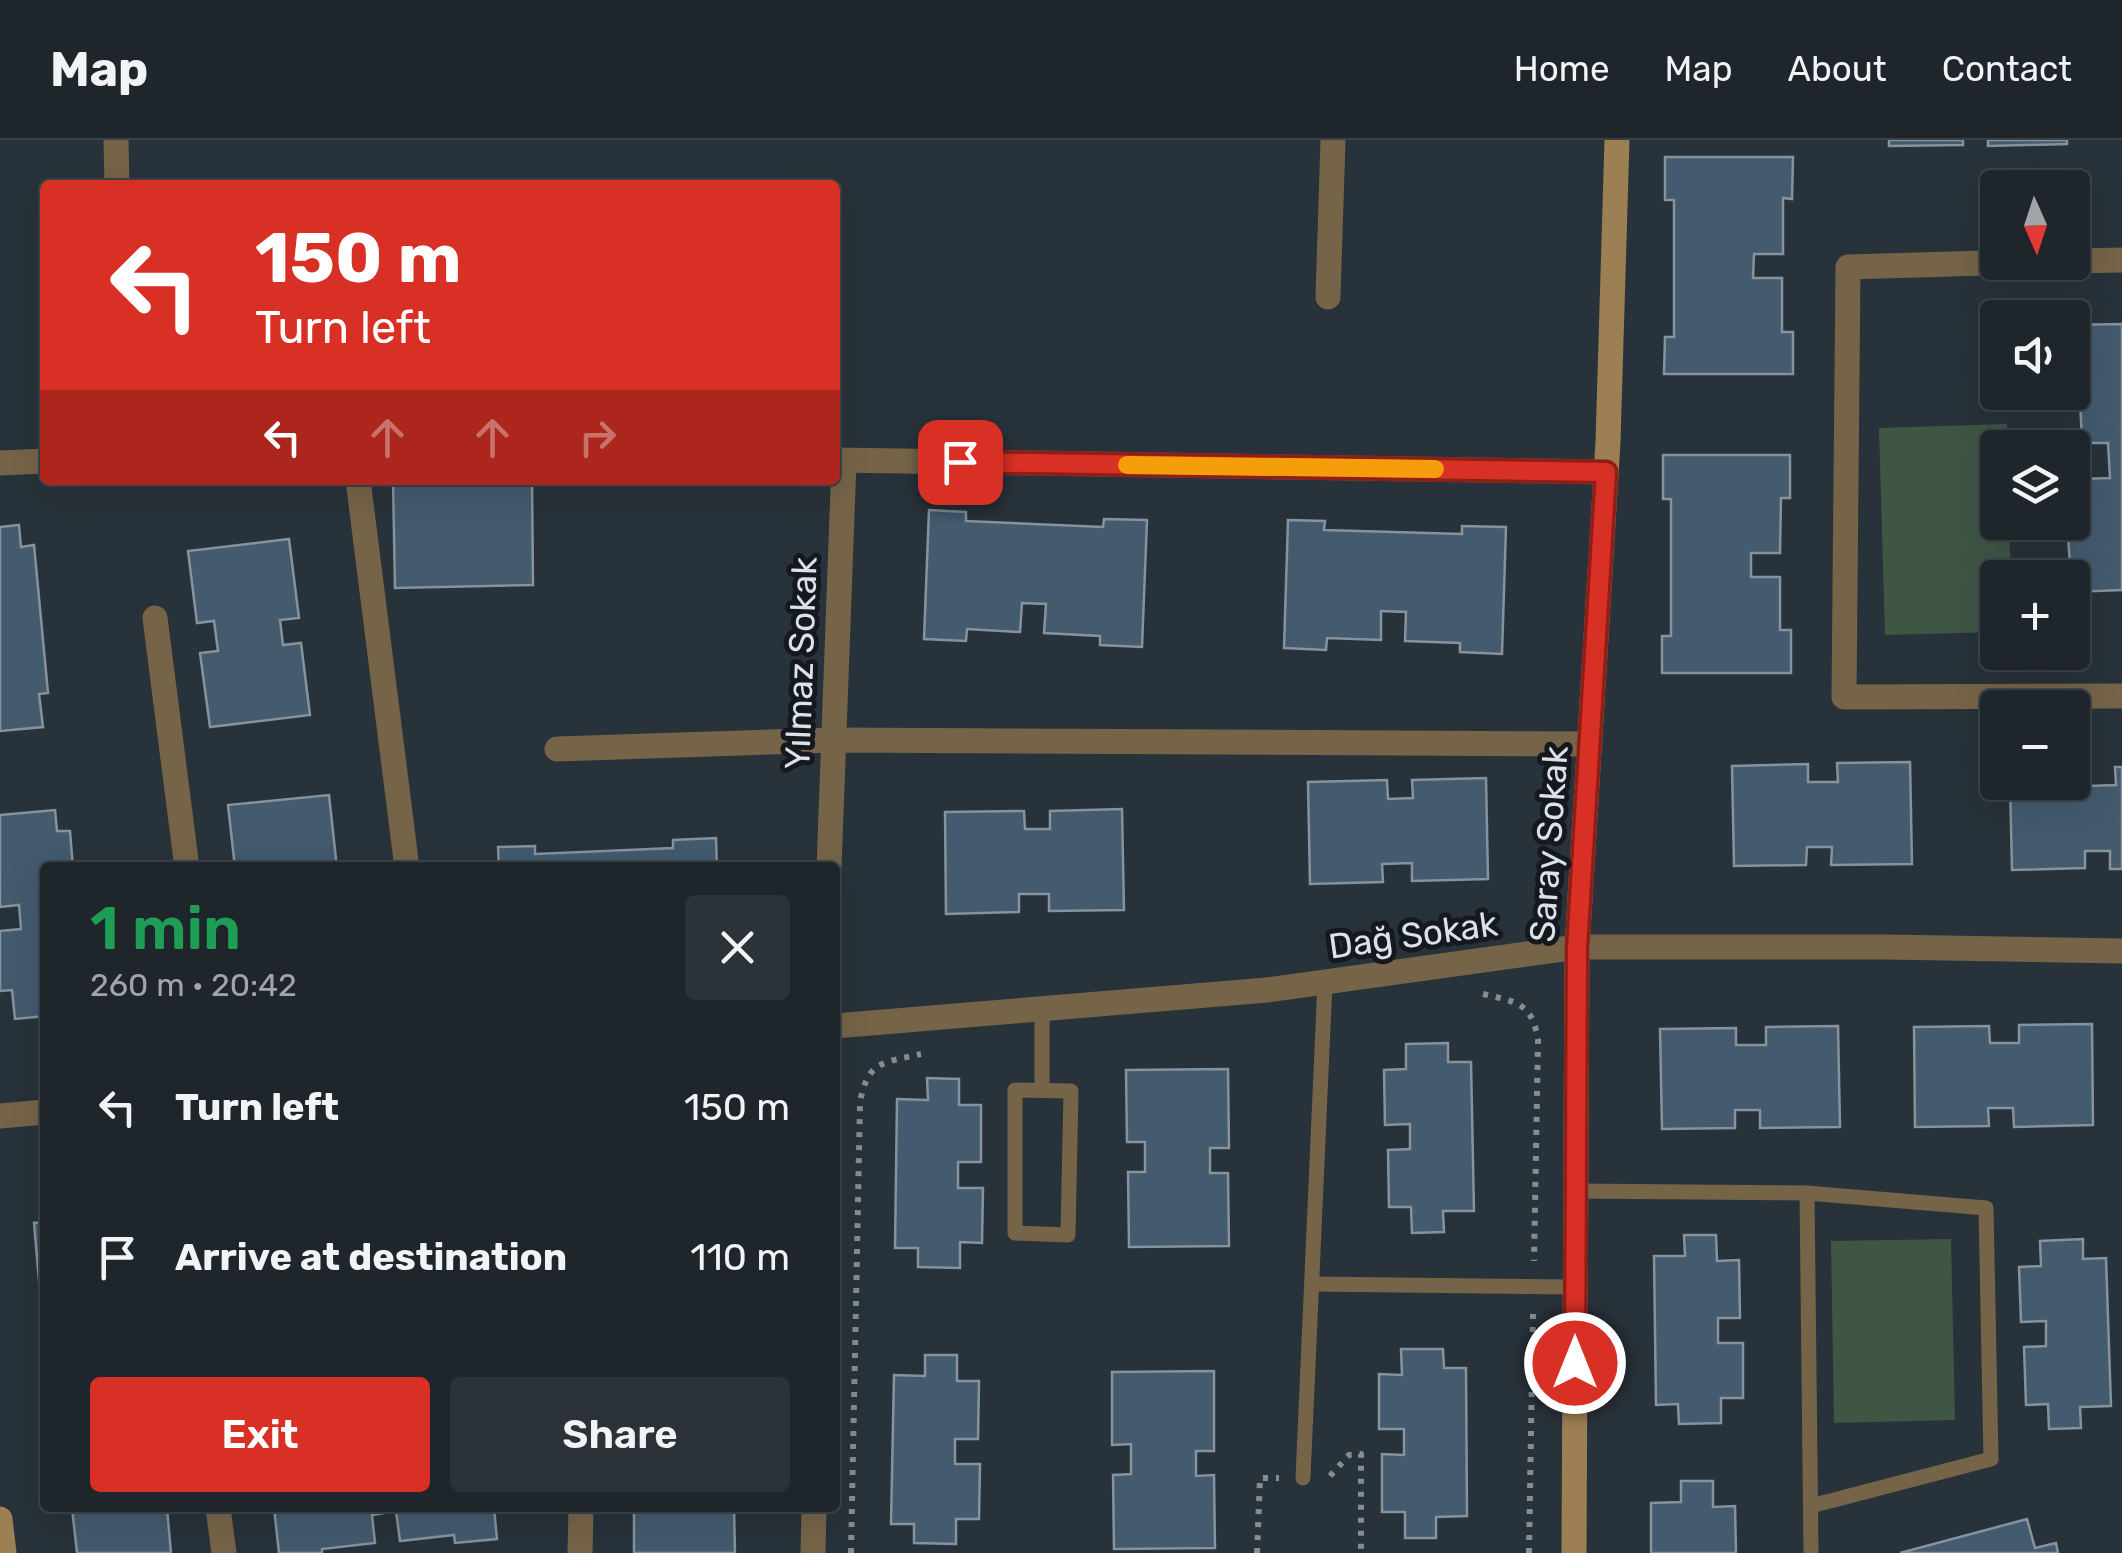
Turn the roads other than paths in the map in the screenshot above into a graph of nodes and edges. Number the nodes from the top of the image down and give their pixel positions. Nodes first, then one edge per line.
1 (116, 140) edge
2 (1333, 140) edge
3 (1617, 140) edge
4 (117, 180) edge
5 (2122, 260) edge
6 (2090, 261) edge
7 (1980, 263) edge
8 (1328, 297) dead end
9 (840, 460) edge
10 (40, 461) edge
11 (0, 463) edge
12 (1606, 472) junction
13 (359, 485) edge
14 (839, 485) edge
15 (155, 618) dead end
16 (2122, 696) edge
17 (834, 740) junction
18 (1590, 744) junction
19 (557, 749) dead end
20 (186, 862) edge
21 (406, 862) edge
22 (829, 862) edge
23 (1577, 948) junction
24 (2122, 951) edge
25 (1325, 982) junction
26 (1042, 1009) junction
27 (840, 1026) edge
28 (1042, 1090) junction
29 (40, 1112) edge
30 (0, 1116) edge
31 (1575, 1191) junction
32 (1807, 1194) junction
33 (1312, 1284) junction
34 (1575, 1286) junction
35 (1304, 1478) dead end
36 (1811, 1506) junction
37 (219, 1512) edge
38 (581, 1512) edge
39 (814, 1512) edge
40 (0, 1519) edge
41 (4, 1553) edge
42 (224, 1553) edge
43 (580, 1553) edge
44 (813, 1553) edge
45 (1574, 1553) edge
46 (1811, 1553) edge

1 - 4 street
2 - 8 street
3 - 12 street, Saray Sokak
5 - 6 street
7 - 16 street
9 - 12 street
10 - 11 street
12 - 18 street, Saray Sokak
13 - 21 street
14 - 17 street, Yılmaz Sokak
15 - 20 street
17 - 18 street
17 - 19 street
17 - 22 street, Yılmaz Sokak
18 - 23 street, Saray Sokak
23 - 24 street, Dağ Sokak
23 - 25 street, Dağ Sokak
23 - 31 street, Saray Sokak
25 - 26 street, Dağ Sokak
25 - 33 lane
26 - 27 street, Dağ Sokak
26 - 28 lane
28 - 28 lane
29 - 30 street
31 - 32 lane
31 - 34 street, Saray Sokak
32 - 36 lane
32 - 36 lane
33 - 34 lane
33 - 35 lane
34 - 45 street, Saray Sokak
36 - 46 lane
37 - 42 street
38 - 43 street
39 - 44 street
40 - 41 street

